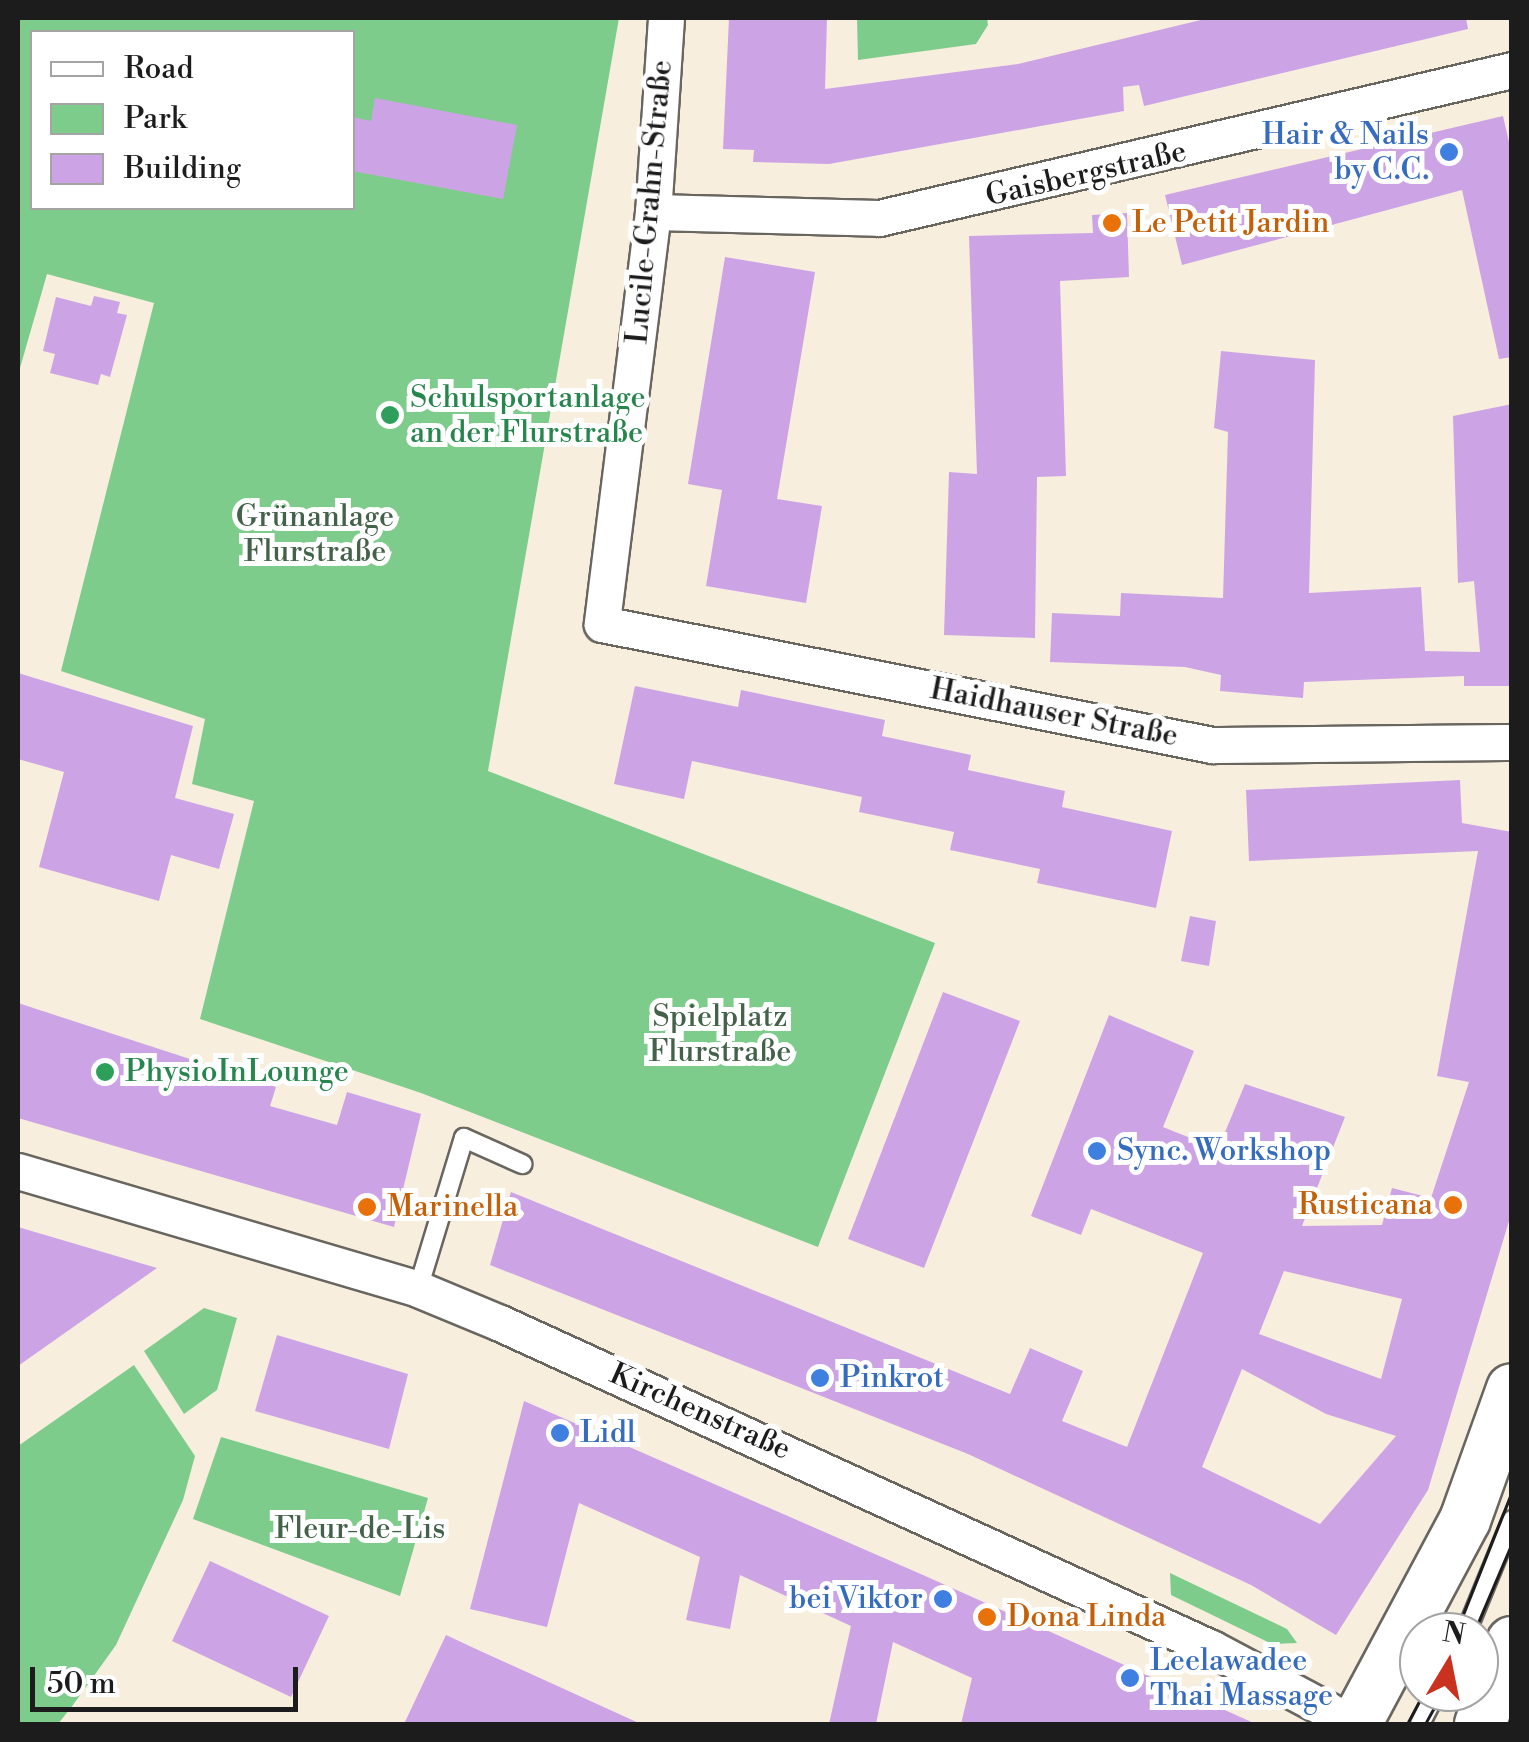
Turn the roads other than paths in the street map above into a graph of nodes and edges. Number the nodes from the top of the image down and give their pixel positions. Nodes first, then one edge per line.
1 (666, 18) edge
2 (1512, 70) edge
3 (654, 212) junction
4 (602, 624) joint
5 (1512, 742) edge
6 (522, 1164) dead end
7 (18, 1171) edge
8 (418, 1290) junction
9 (1512, 1389) edge
10 (1512, 1520) edge
11 (1474, 1612) edge
12 (1509, 1656) edge
13 (1355, 1724) edge
14 (1480, 1724) edge

1 - 3 street, Lucile-Grahn-Straße
2 - 3 street, Gaisbergstraße
3 - 4 street, Lucile-Grahn-Straße
4 - 5 street, Haidhauser Straße
6 - 8 lane
7 - 8 street, Kirchenstraße
8 - 13 street, Kirchenstraße
9 - 13 main road
10 - 11 lane
12 - 14 main road

